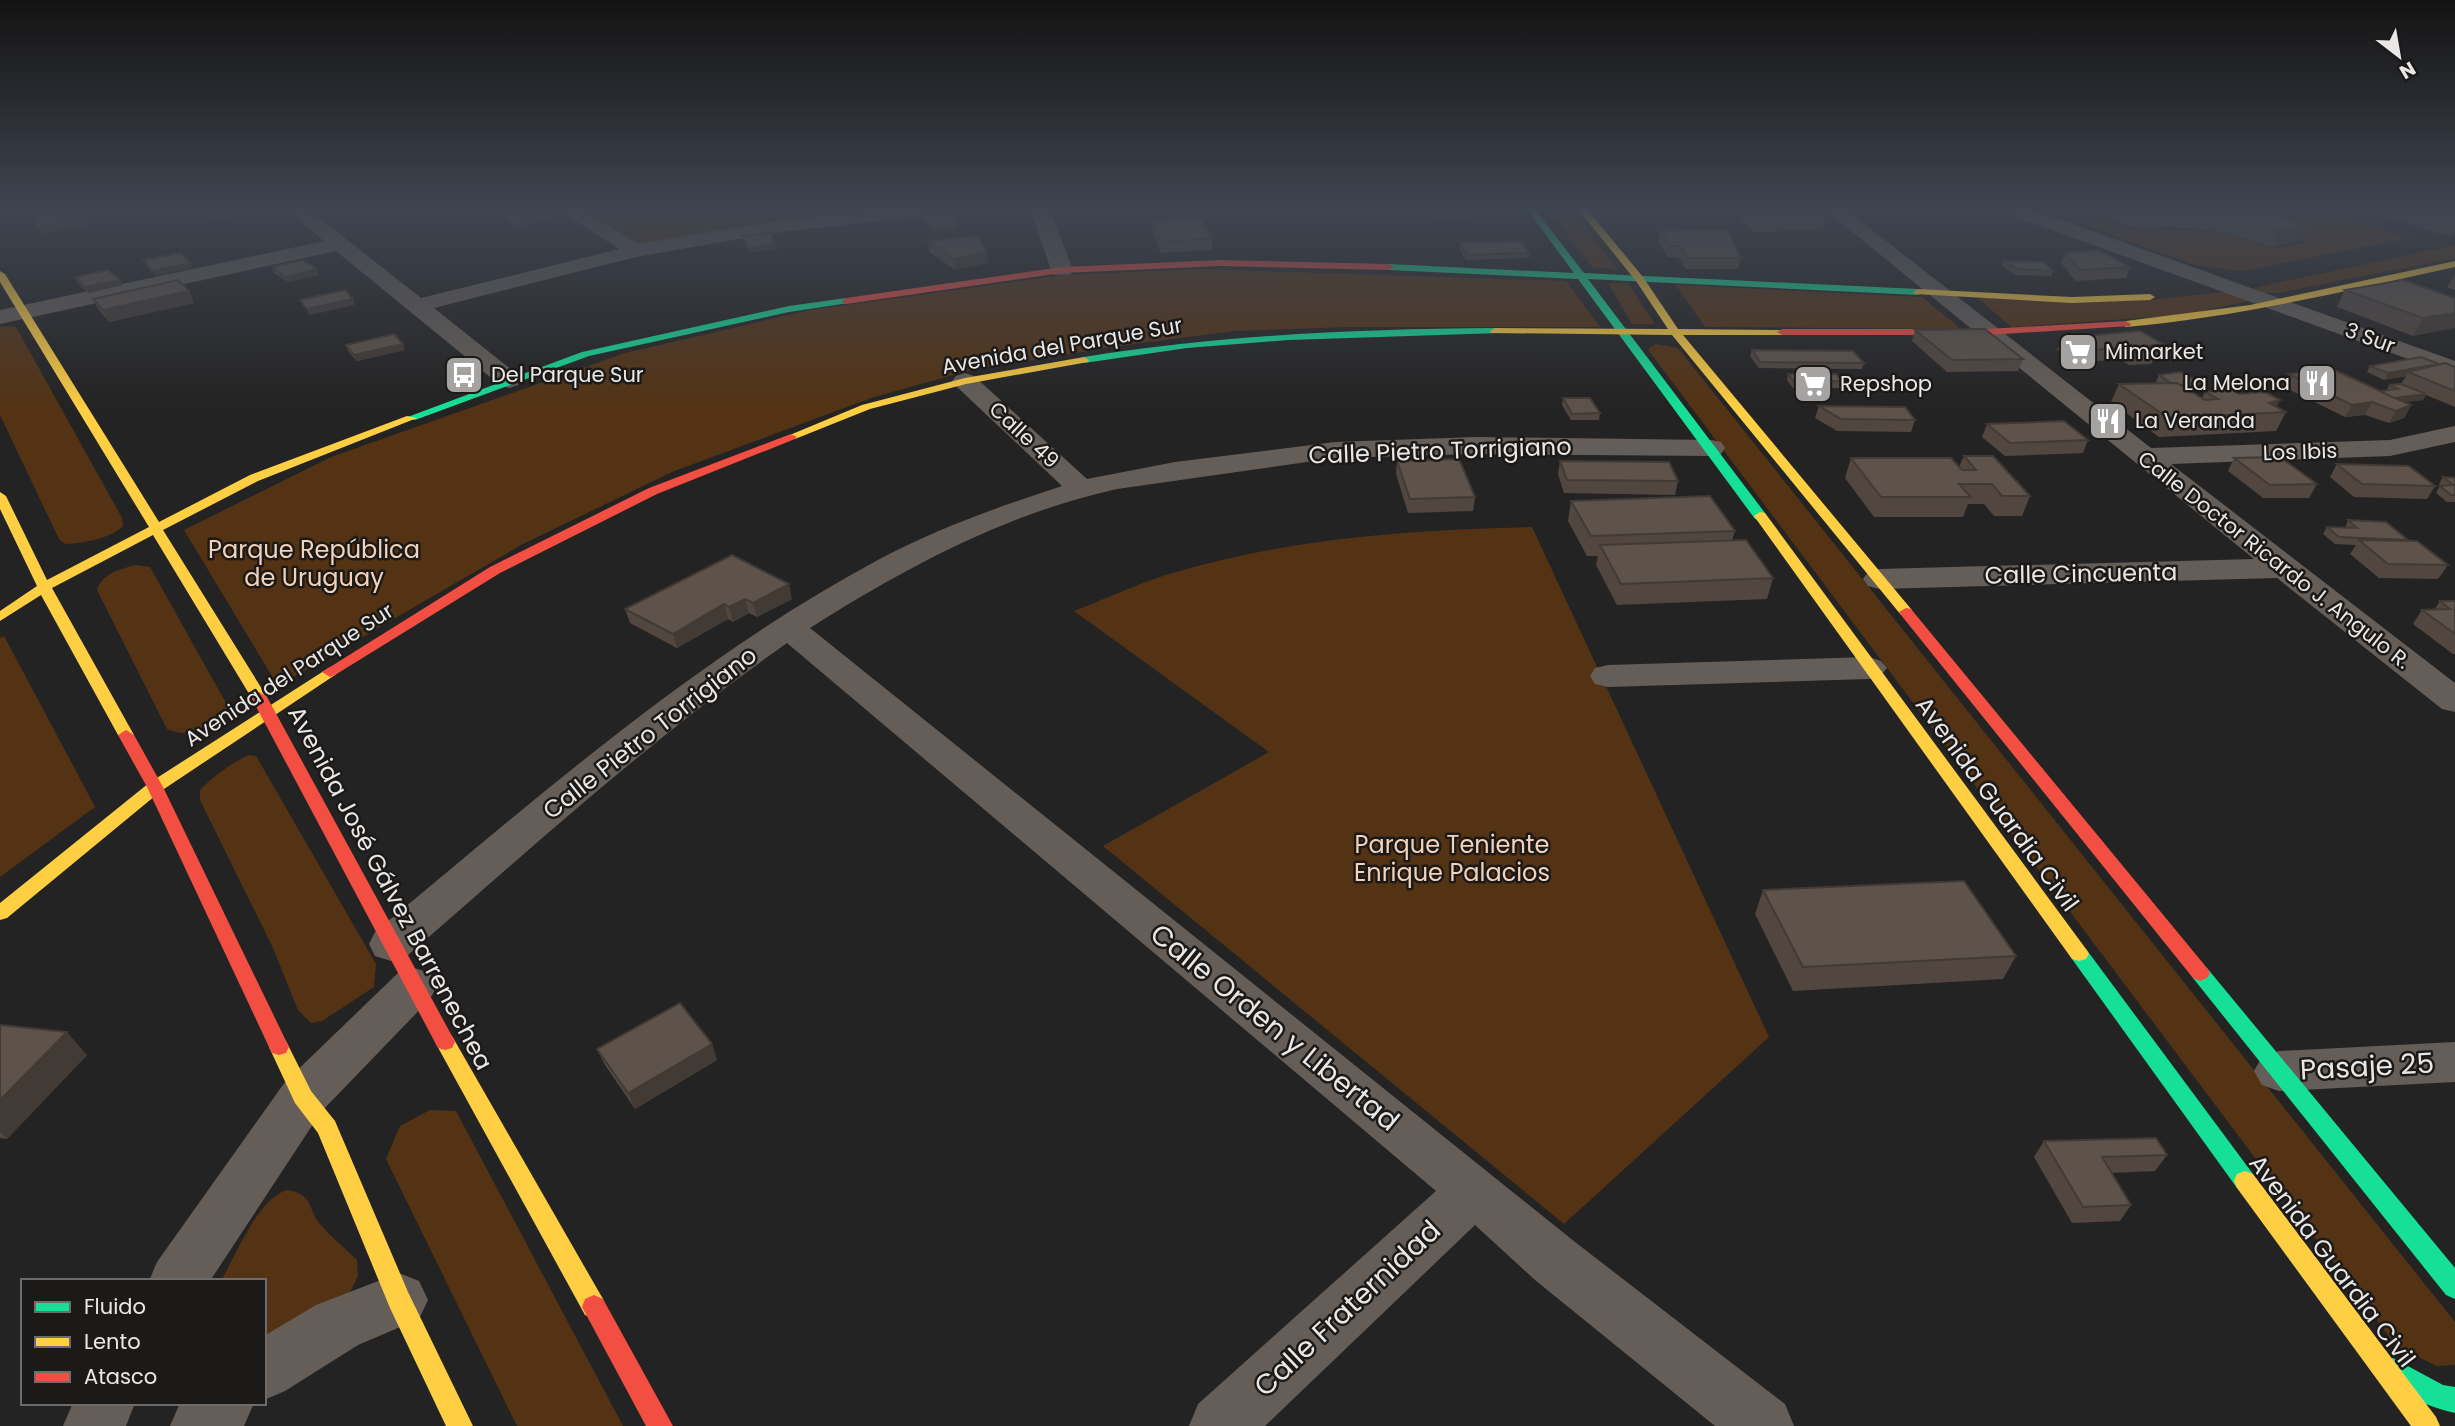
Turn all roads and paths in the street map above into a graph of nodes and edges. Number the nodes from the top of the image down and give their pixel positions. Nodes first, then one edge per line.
1 (0, 274) edge
2 (197, 275) edge
3 (377, 275) edge
4 (541, 275) edge
5 (1030, 275) edge
6 (1545, 275) edge
7 (1579, 275) edge
8 (1636, 275) edge
9 (1914, 275) edge
10 (2195, 275) edge
11 (2406, 275) edge
12 (1581, 277) junction
13 (1640, 279) junction
14 (2253, 281) dead end
15 (2227, 286) junction
16 (2187, 292) dead end
17 (1937, 293) junction
18 (2161, 296) dead end
19 (2274, 303) junction
20 (416, 306) junction
21 (24, 312) junction
22 (0, 317) edge
23 (1623, 332) junction
24 (1675, 332) junction
25 (1987, 332) junction
26 (2455, 369) edge
27 (509, 380) junction
28 (965, 381) junction
29 (2454, 442) edge
30 (1711, 449) junction
31 (2143, 457) junction
32 (1082, 489) junction
33 (0, 496) edge
34 (156, 528) junction
35 (2284, 568) junction
36 (1879, 579) junction
37 (44, 587) junction
38 (0, 617) edge
39 (788, 627) junction
40 (1869, 668) junction
41 (1608, 676) dead end
42 (2455, 701) edge
43 (268, 710) junction
44 (155, 787) junction
45 (0, 914) edge
46 (391, 944) junction
47 (414, 986) junction
48 (2455, 1062) edge
49 (2279, 1071) junction
50 (303, 1097) junction
51 (1475, 1191) junction
52 (178, 1279) edge
53 (2455, 1287) edge
54 (400, 1300) junction
55 (2379, 1363) junction
56 (266, 1369) edge
57 (2455, 1400) edge
58 (103, 1405) edge
59 (221, 1405) edge
60 (94, 1426) edge
61 (201, 1426) edge
62 (460, 1426) edge
63 (660, 1426) edge
64 (1220, 1426) edge
65 (1763, 1426) edge
66 (2427, 1426) edge

1 - 21 main road, Avenida José Gálvez Barrenechea
2 - 21 street
3 - 20 street
4 - 20 street
5 - 27 main road
6 - 12 main road
7 - 12 main road, Avenida Guardia Civil
8 - 13 main road, Avenida Guardia Civil
9 - 17 street, Calle Doctor Ricardo J. Angulo R.
10 - 15 street, 3 Sur
11 - 19 main road, Avenida del Parque Sur
12 - 13 main road
12 - 23 main road, Avenida Guardia Civil
13 - 17 main road
13 - 24 main road, Avenida Guardia Civil
14 - 15 main road
15 - 16 main road
15 - 19 street, 3 Sur
17 - 18 main road
17 - 25 street, Calle Doctor Ricardo J. Angulo R.
19 - 25 main road, Avenida del Parque Sur
19 - 26 street, 3 Sur
20 - 27 street
21 - 22 street
21 - 34 main road, Avenida José Gálvez Barrenechea
23 - 24 main road, Avenida del Parque Sur
23 - 28 main road, Avenida del Parque Sur
23 - 30 main road, Avenida Guardia Civil
24 - 25 main road, Avenida del Parque Sur
24 - 36 main road, Avenida Guardia Civil
25 - 31 street, Calle Doctor Ricardo J. Angulo R.
27 - 34 main road
28 - 32 street, Calle 49
28 - 43 main road, Avenida del Parque Sur
29 - 31 street, Los Ibis
30 - 32 street, Calle Pietro Torrigiano
30 - 40 main road, Avenida Guardia Civil
31 - 35 street, Calle Doctor Ricardo J. Angulo R.
32 - 39 street, Calle Pietro Torrigiano
33 - 37 main road
34 - 37 main road
34 - 43 main road, Avenida José Gálvez Barrenechea
35 - 36 street, Calle Cincuenta
35 - 42 street, Calle Doctor Ricardo J. Angulo R.
36 - 49 main road, Avenida Guardia Civil
37 - 38 main road
37 - 44 main road
39 - 46 street, Calle Pietro Torrigiano
39 - 51 street, Calle Orden y Libertad
40 - 41 street
40 - 55 main road, Avenida Guardia Civil
43 - 44 main road, Avenida del Parque Sur
43 - 46 main road, Avenida José Gálvez Barrenechea
44 - 45 main road, Avenida del Parque Sur
44 - 50 main road
46 - 47 main road, Avenida José Gálvez Barrenechea
47 - 50 street
47 - 63 main road, Avenida José Gálvez Barrenechea
48 - 49 street, Pasaje 25
49 - 53 main road, Avenida Guardia Civil
50 - 52 street
50 - 54 main road
51 - 64 street, Calle Fraternidad
51 - 65 street, Calle Orden y Libertad
54 - 56 street
54 - 62 main road
55 - 57 main road
55 - 66 main road, Avenida Guardia Civil
58 - 60 street
59 - 61 street

